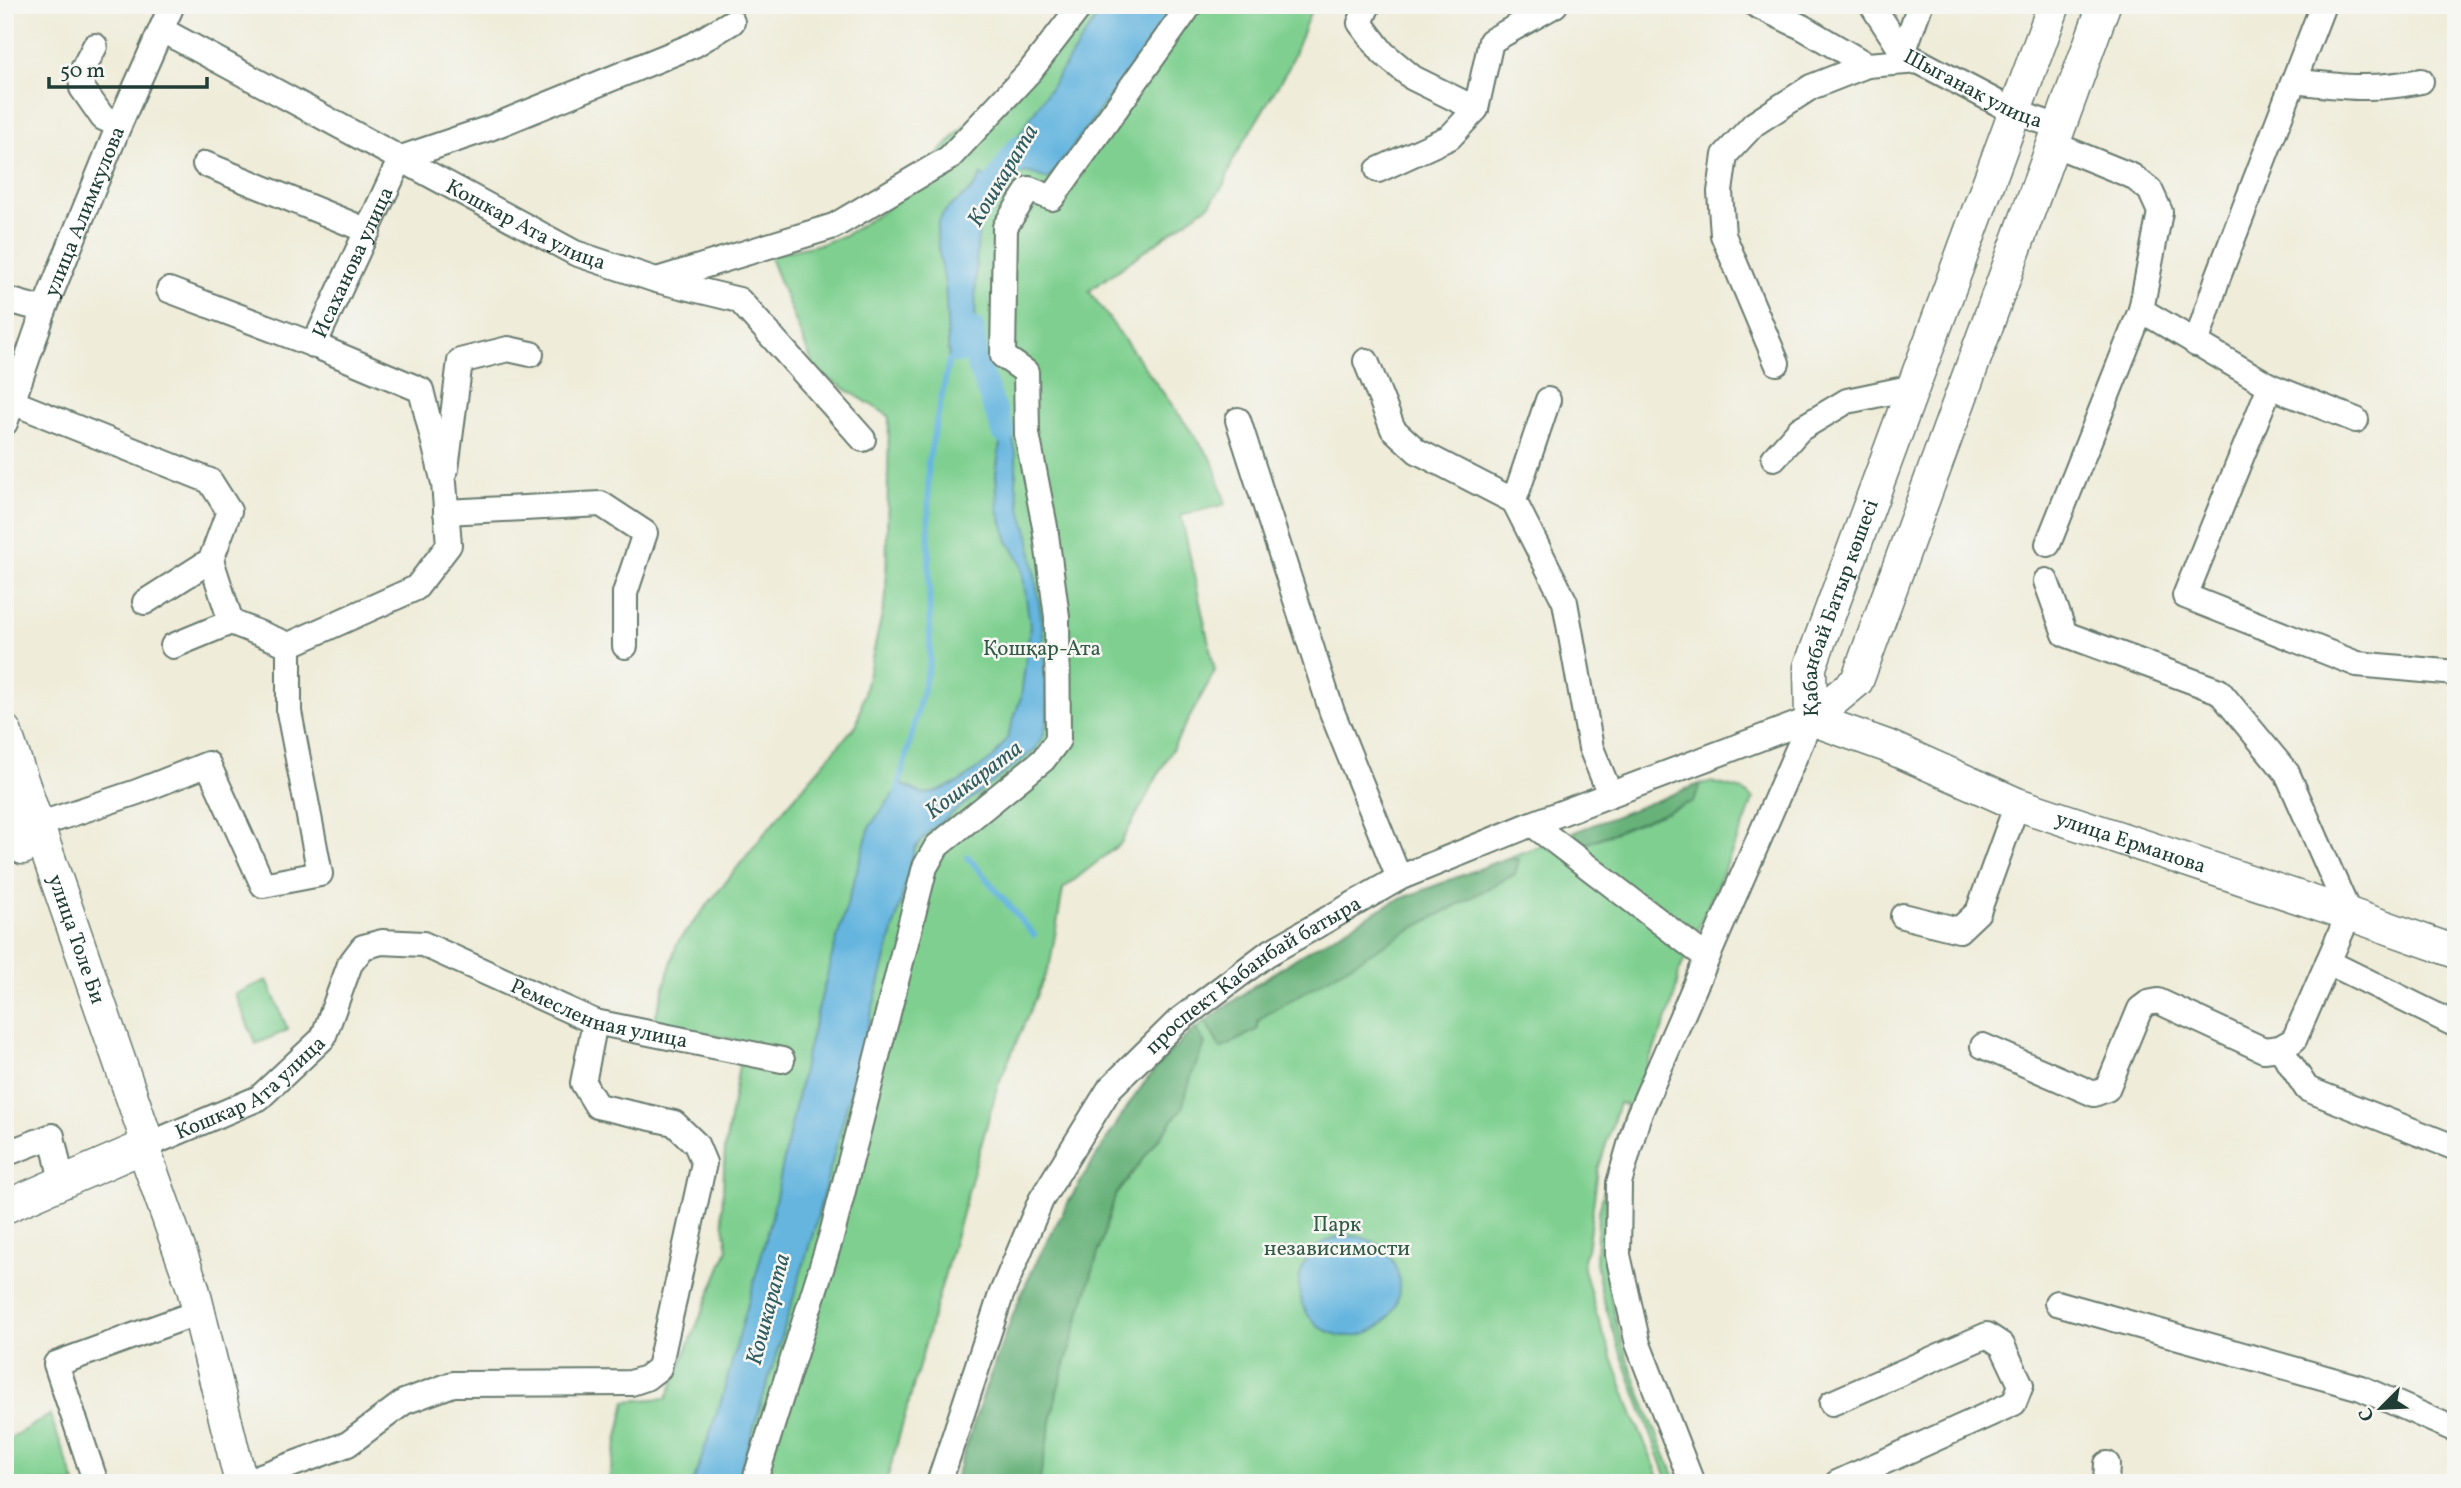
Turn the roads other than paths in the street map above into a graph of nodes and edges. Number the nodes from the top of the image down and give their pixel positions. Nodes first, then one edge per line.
1 (172, 5) edge
2 (1081, 5) edge
3 (1190, 5) edge
4 (1368, 5) edge
5 (1555, 5) edge
6 (1756, 5) edge
7 (1872, 5) edge
8 (1920, 5) edge
9 (2054, 5) edge
10 (2104, 5) edge
11 (2323, 5) edge
12 (732, 22) dead end
13 (162, 30) junction
14 (95, 47) dead end
15 (1911, 57) junction
16 (1867, 65) junction
17 (2294, 81) junction
18 (2421, 81) dead end
19 (1476, 109) junction
20 (2015, 112) junction
21 (119, 125) junction
22 (2056, 135) junction
23 (401, 158) junction
24 (205, 164) dead end
25 (1378, 170) dead end
26 (368, 231) junction
27 (656, 280) junction
28 (169, 290) dead end
29 (5, 299) edge
30 (44, 310) junction
31 (2141, 310) junction
32 (2196, 344) junction
33 (314, 345) junction
34 (531, 354) dead end
35 (1366, 361) dead end
36 (1777, 363) dead end
37 (2270, 386) junction
38 (1914, 387) junction
39 (1548, 400) dead end
40 (9, 412) edge
41 (1238, 420) dead end
42 (2356, 420) dead end
43 (863, 439) dead end
44 (1774, 458) dead end
45 (444, 483) junction
46 (1514, 501) junction
47 (446, 513) junction
48 (2048, 544) dead end
49 (211, 560) junction
50 (2046, 581) dead end
51 (145, 601) dead end
52 (231, 622) junction
53 (289, 645) junction
54 (173, 646) dead end
55 (625, 646) dead end
56 (2456, 673) edge
57 (1811, 719) junction
58 (5, 731) edge
59 (1610, 794) junction
60 (5, 799) edge
61 (2017, 804) junction
62 (1532, 824) junction
63 (38, 825) junction
64 (1399, 878) junction
65 (2349, 914) junction
66 (1903, 916) dead end
67 (423, 944) joint
68 (2456, 952) edge
69 (1706, 957) junction
70 (2328, 962) junction
71 (595, 1022) junction
72 (2456, 1025) edge
73 (1983, 1046) dead end
74 (2280, 1048) junction
75 (782, 1060) dead end
76 (143, 1147) junction
77 (2456, 1147) edge
78 (5, 1154) edge
79 (62, 1182) junction
80 (5, 1208) edge
81 (2057, 1303) dead end
82 (199, 1312) junction
83 (1832, 1403) dead end
84 (2456, 1430) edge
85 (96, 1483) edge
86 (241, 1483) edge
87 (754, 1483) edge
88 (939, 1483) edge
89 (1692, 1483) edge
90 (1837, 1483) edge

1 - 13 street, улица Алимкулова
2 - 27 street
3 - 87 street
4 - 19 street
5 - 19 street
6 - 16 street
7 - 15 street, Шыганак улица
8 - 15 street
9 - 20 main road, Қабанбай Батыр көшесі
10 - 22 main road, Қабанбай Батыр көшесі
11 - 17 street
12 - 23 street
13 - 21 street, улица Алимкулова
13 - 23 street, Кошкар Ата улица
14 - 21 street
15 - 16 street
15 - 20 street, Шыганак улица
16 - 36 street
17 - 18 street
17 - 32 street
19 - 25 street
20 - 22 street, Шыганак улица
20 - 38 main road, Қабанбай Батыр көшесі
21 - 30 street, улица Алимкулова
22 - 31 street, Шыганак улица
22 - 57 main road, Қабанбай Батыр көшесі
23 - 26 street, Исаханова улица
23 - 27 street, Кошкар Ата улица
24 - 26 street
26 - 33 street, Исаханова улица
27 - 43 street, Кошкар Ата улица
28 - 33 street
29 - 30 street
30 - 40 street, улица Алимкулова
31 - 32 street
31 - 48 street, Шыганак улица
32 - 37 street
33 - 45 street, Исаханова улица
34 - 45 street
35 - 46 street
37 - 42 street
37 - 56 street
38 - 44 street
38 - 57 main road, Қабанбай Батыр көшесі
39 - 46 street
40 - 49 street
41 - 64 street
45 - 47 street, Исаханова улица
46 - 59 street
47 - 53 street, Исаханова улица
47 - 55 street
49 - 51 street
49 - 52 street
50 - 65 street
52 - 53 street
52 - 54 street
53 - 63 street
57 - 59 street, проспект Кабанбай батыра
57 - 61 main road, улица Ерманова
57 - 69 street
58 - 63 main road, улица Толе Би
59 - 62 street, проспект Кабанбай батыра
60 - 76 main road, улица Толе Би
61 - 65 main road, улица Ерманова
61 - 66 street
62 - 64 street, проспект Кабанбай батыра
62 - 69 street
63 - 76 main road, улица Толе Би
64 - 88 street, проспект Кабанбай батыра
65 - 68 main road, улица Ерманова
65 - 70 street
67 - 71 street, Ремесленная улица
67 - 76 street, Кошкар Ата улица
69 - 89 street
70 - 72 street
70 - 74 street
71 - 75 street, Ремесленная улица
71 - 86 street
73 - 74 street
74 - 77 street
76 - 79 main road
76 - 82 main road, улица Толе Би
78 - 79 street
79 - 80 main road
81 - 84 street
82 - 85 street
82 - 86 main road, улица Толе Би
83 - 90 street

